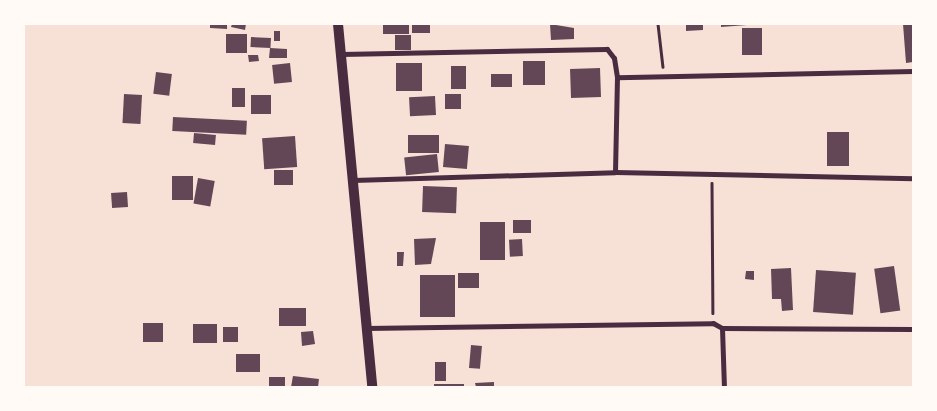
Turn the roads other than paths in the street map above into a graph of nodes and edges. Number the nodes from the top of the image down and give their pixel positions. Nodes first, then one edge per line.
1 (338, 24) edge
2 (340, 54) junction
3 (913, 71) edge
4 (617, 77) junction
5 (615, 172) junction
6 (913, 178) edge
7 (353, 180) junction
8 (366, 328) junction
9 (722, 328) junction
10 (913, 329) edge
11 (372, 387) edge
12 (724, 387) edge

1 - 2 highway
2 - 4 street
2 - 7 highway
3 - 4 street
4 - 5 street
5 - 6 street
5 - 7 street
7 - 8 highway
8 - 9 street
8 - 11 highway
9 - 10 street
9 - 12 street

